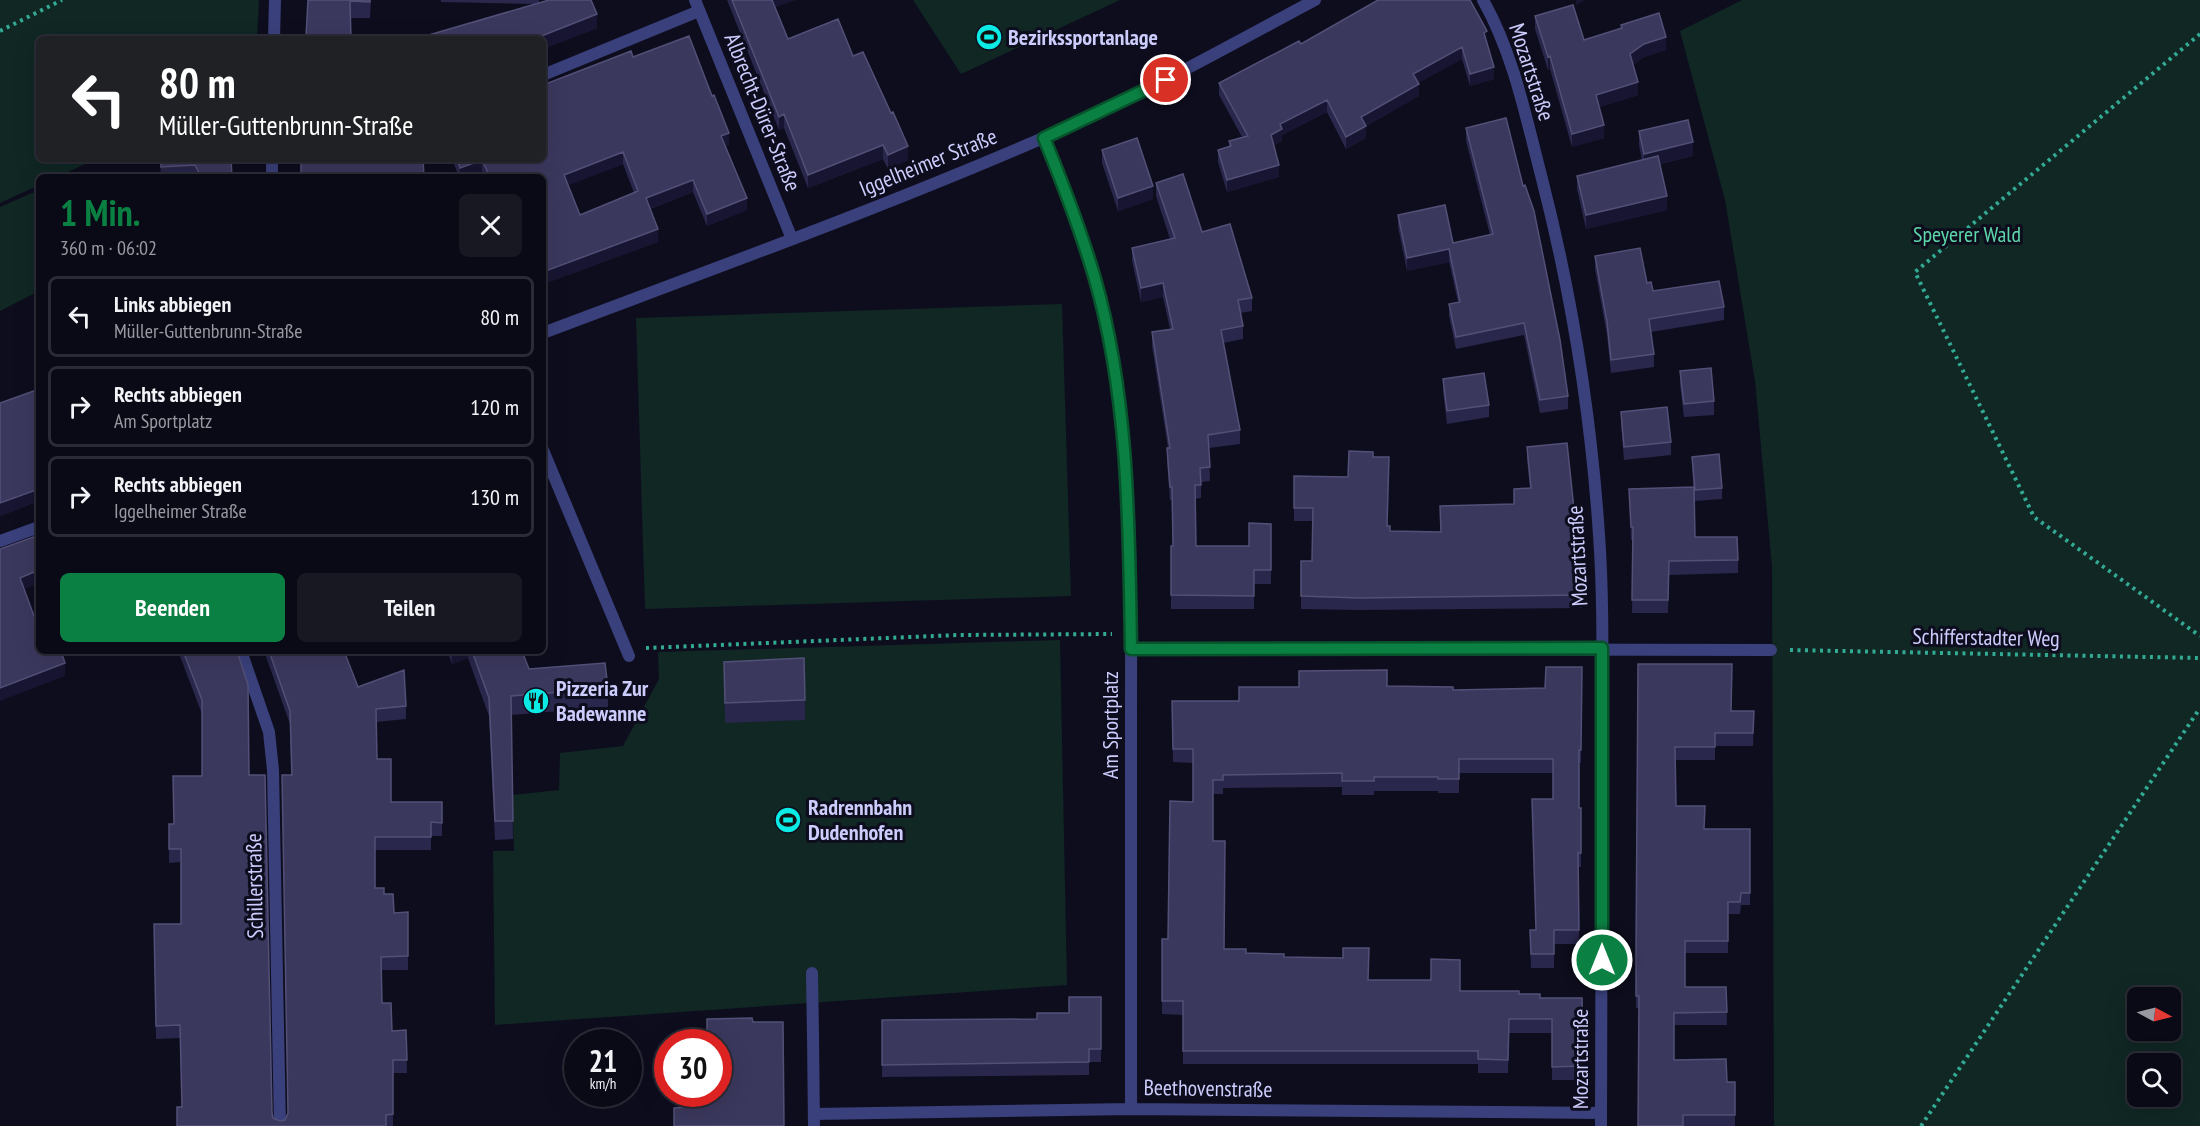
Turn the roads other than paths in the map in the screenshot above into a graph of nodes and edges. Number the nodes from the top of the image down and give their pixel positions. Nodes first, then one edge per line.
1 (275, 0) edge
2 (1315, 0) edge
3 (1483, 0) edge
4 (697, 6) edge
5 (274, 36) edge
6 (546, 74) edge
7 (1044, 138) junction
8 (792, 239) junction
9 (546, 332) edge
10 (546, 457) edge
11 (36, 528) edge
12 (0, 541) edge
13 (1602, 648) junction
14 (1131, 649) junction
15 (1771, 650) road end
16 (242, 654) edge
17 (629, 656) road end
18 (812, 973) dead end
19 (1131, 1108) junction
20 (814, 1120) edge
21 (1601, 1120) edge
22 (280, 1126) edge

1 - 5 street
2 - 7 street, Iggelheimer Straße
3 - 13 street, Mozartstraße
4 - 6 street
4 - 8 street, Albrecht-Dürer-Straße
7 - 8 street, Iggelheimer Straße
7 - 14 street, Am Sportplatz
8 - 9 street, Iggelheimer Straße
10 - 17 street
11 - 12 street
13 - 14 street
13 - 15 street
13 - 21 street, Mozartstraße
14 - 19 street, Am Sportplatz
16 - 22 street, Schillerstraße
18 - 20 street
19 - 20 street, Beethovenstraße
19 - 21 street, Beethovenstraße

